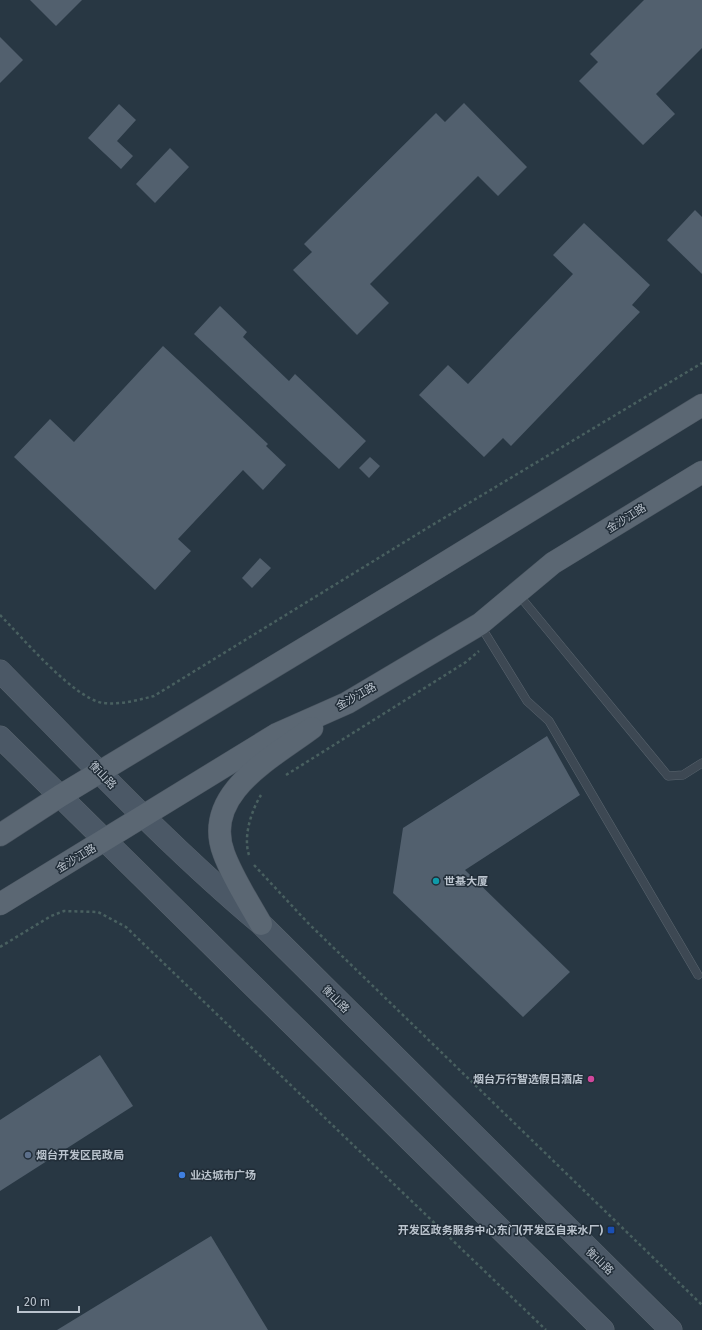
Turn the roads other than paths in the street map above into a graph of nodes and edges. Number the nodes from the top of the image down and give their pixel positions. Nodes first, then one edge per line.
1 (702, 405) edge
2 (702, 472) edge
3 (517, 594) junction
4 (485, 633) junction
5 (0, 671) edge
6 (347, 702) junction
7 (0, 737) edge
8 (702, 763) edge
9 (99, 772) junction
10 (60, 796) junction
11 (143, 817) junction
12 (0, 835) edge
13 (104, 841) junction
14 (0, 904) edge
15 (261, 924) junction
16 (698, 975) dead end
17 (603, 1330) edge
18 (670, 1330) edge

1 - 9 main road
2 - 3 main road, 金沙江路
3 - 4 main road, 金沙江路
3 - 8 lane
4 - 6 main road, 金沙江路
4 - 16 lane
5 - 9 main road, 衡山路
6 - 11 main road, 金沙江路
6 - 15 main road
7 - 10 main road
9 - 10 main road
9 - 11 main road, 衡山路
10 - 12 main road
10 - 13 main road
11 - 13 main road, 金沙江路
11 - 15 main road, 衡山路
13 - 14 main road, 金沙江路
13 - 17 main road
15 - 18 main road, 衡山路

